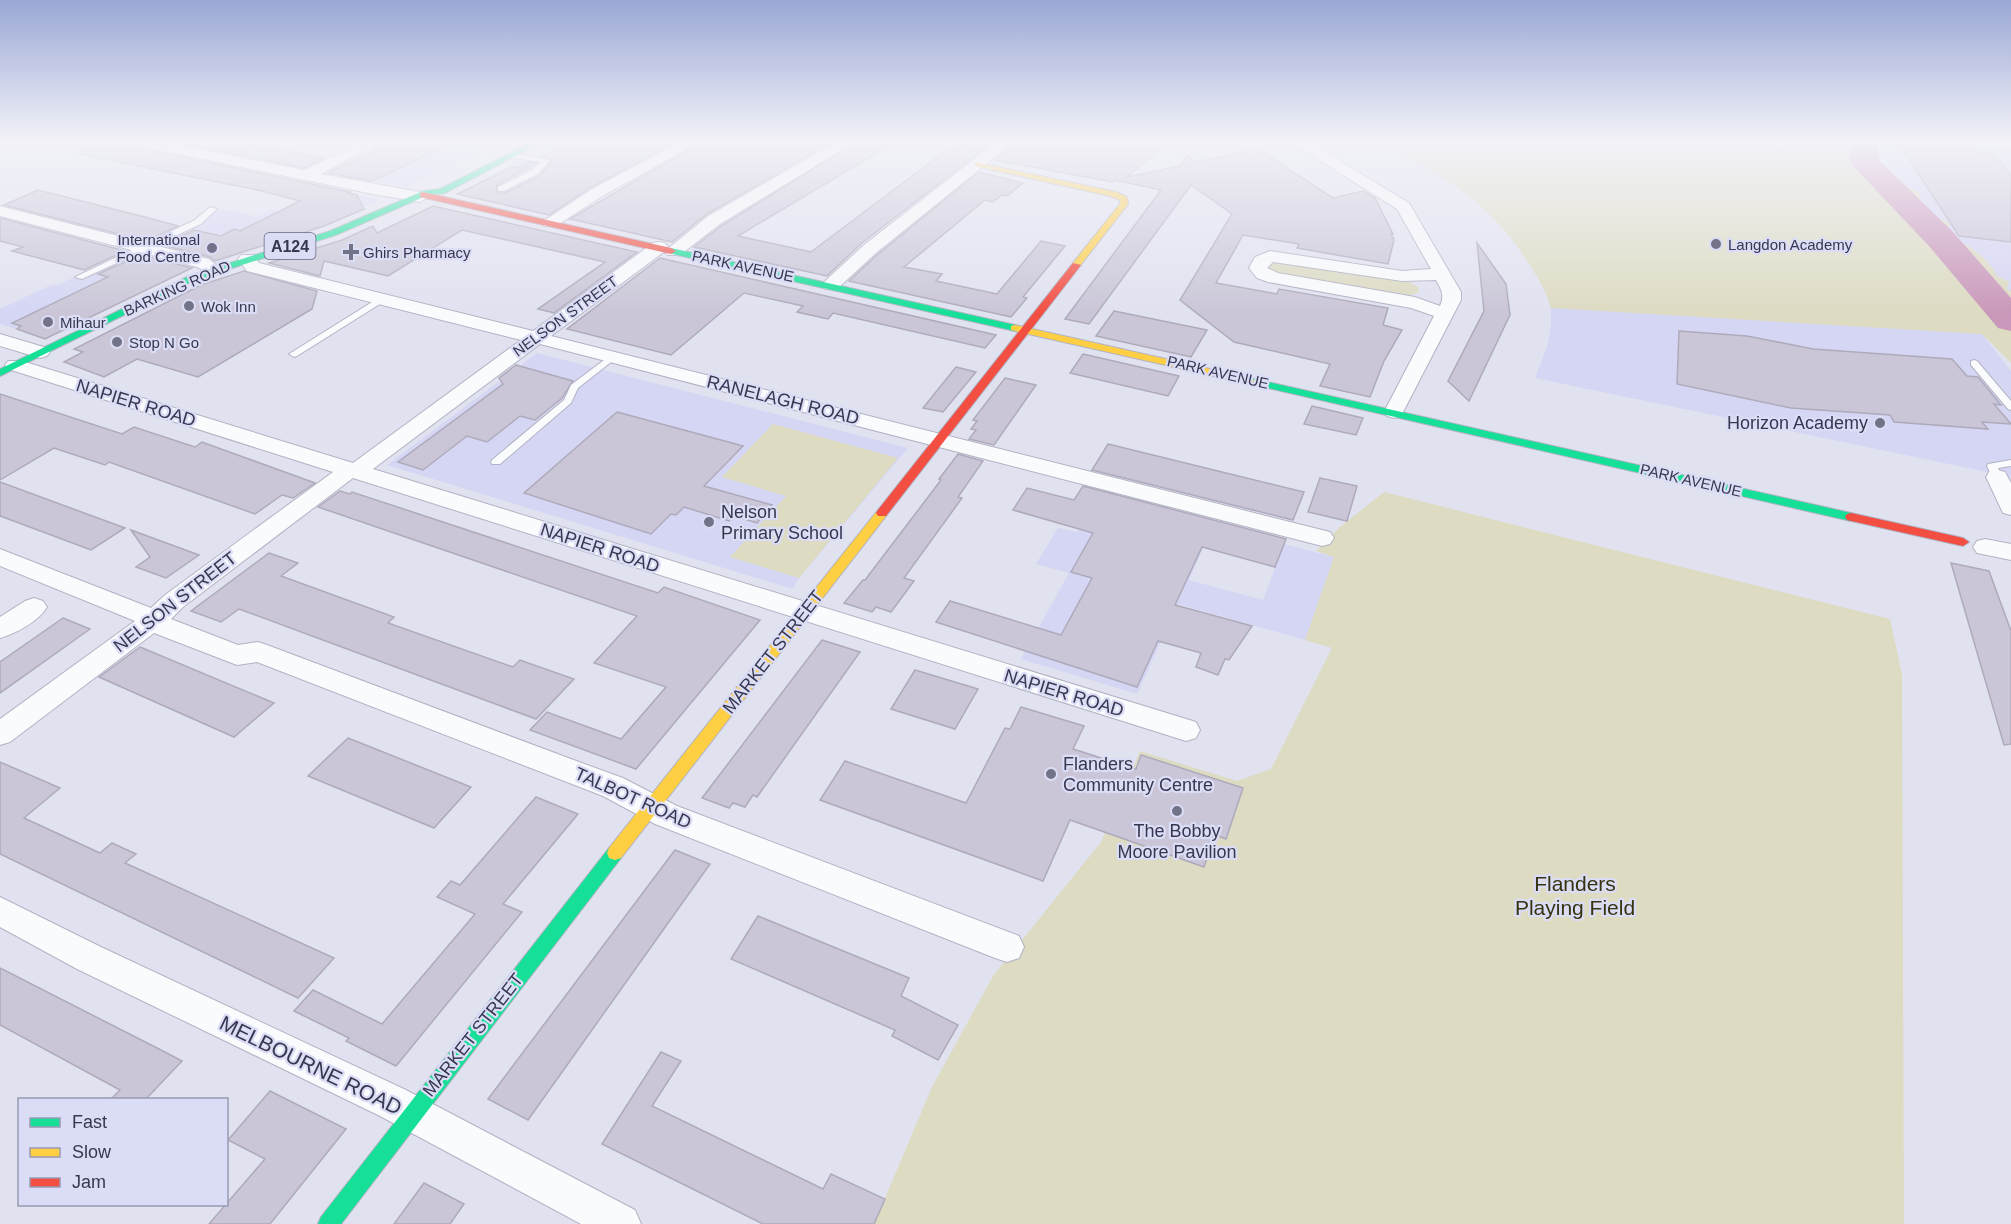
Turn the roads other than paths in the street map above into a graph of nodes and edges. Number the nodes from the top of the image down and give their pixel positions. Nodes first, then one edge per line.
1 (411, 200) edge
2 (447, 200) edge
3 (585, 200) edge
4 (749, 200) edge
5 (932, 200) edge
6 (1124, 200) edge
7 (1393, 200) edge
8 (213, 209) dead end
9 (0, 211) edge
10 (550, 222) junction
11 (145, 248) junction
12 (666, 249) junction
13 (247, 259) junction
14 (213, 270) junction
15 (1441, 274) junction
16 (1416, 276) junction
17 (79, 277) dead end
18 (831, 285) junction
19 (380, 300) junction
20 (1415, 303) junction
21 (1445, 314) junction
22 (1027, 329) junction
23 (536, 338) junction
24 (0, 340) edge
25 (40, 352) junction
26 (294, 354) dead end
27 (612, 357) junction
28 (1974, 363) dead end
29 (8, 369) edge
30 (2011, 407) edge
31 (1394, 412) junction
32 (940, 440) junction
33 (496, 462) dead end
34 (353, 470) junction
35 (2004, 470) edge
36 (2011, 508) edge
37 (1322, 538) dead end
38 (1974, 544) joint
39 (2011, 552) edge
40 (0, 557) edge
41 (34, 607) dead end
42 (803, 612) junction
43 (156, 619) junction
44 (0, 629) edge
45 (1186, 730) dead end
46 (0, 734) edge
47 (651, 808) junction
48 (0, 911) edge
49 (1007, 947) dead end
50 (412, 1114) junction
51 (328, 1224) edge
52 (621, 1224) edge

1 - 13 street, BARKING ROAD / A124
2 - 10 street, PARK AVENUE
3 - 10 street
4 - 12 street, NELSON STREET
5 - 18 street
6 - 22 street, MARKET STREET
7 - 15 street
8 - 11 lane
9 - 11 street
10 - 12 street, PARK AVENUE
11 - 14 street
11 - 17 lane
12 - 18 street, PARK AVENUE
12 - 23 street, NELSON STREET
13 - 14 street, BARKING ROAD / A124
13 - 19 street, RANELAGH ROAD
14 - 25 street, BARKING ROAD / A124
15 - 16 street
15 - 21 street
16 - 20 street
16 - 20 street
18 - 22 street, PARK AVENUE
19 - 23 street, RANELAGH ROAD
19 - 26 lane
20 - 21 street
21 - 31 street
22 - 31 street, PARK AVENUE
22 - 32 street, MARKET STREET
23 - 27 street, RANELAGH ROAD
23 - 34 street, NELSON STREET
24 - 25 street
25 - 29 street, BARKING ROAD / A124
27 - 32 street, RANELAGH ROAD
27 - 33 lane
28 - 30 lane
29 - 34 street, NAPIER ROAD
31 - 38 street, PARK AVENUE
32 - 37 street, RANELAGH ROAD
32 - 42 street, MARKET STREET
34 - 42 street, NAPIER ROAD
34 - 43 street, NELSON STREET
35 - 36 street
38 - 39 street, PARK AVENUE
40 - 43 street
41 - 44 street
42 - 45 street, NAPIER ROAD
42 - 47 street, MARKET STREET
43 - 46 street, NELSON STREET
43 - 47 street, TALBOT ROAD
47 - 49 street, TALBOT ROAD
47 - 50 street, MARKET STREET
48 - 50 street, MELBOURNE ROAD
50 - 51 street, MARKET STREET
50 - 52 street, MELBOURNE ROAD

